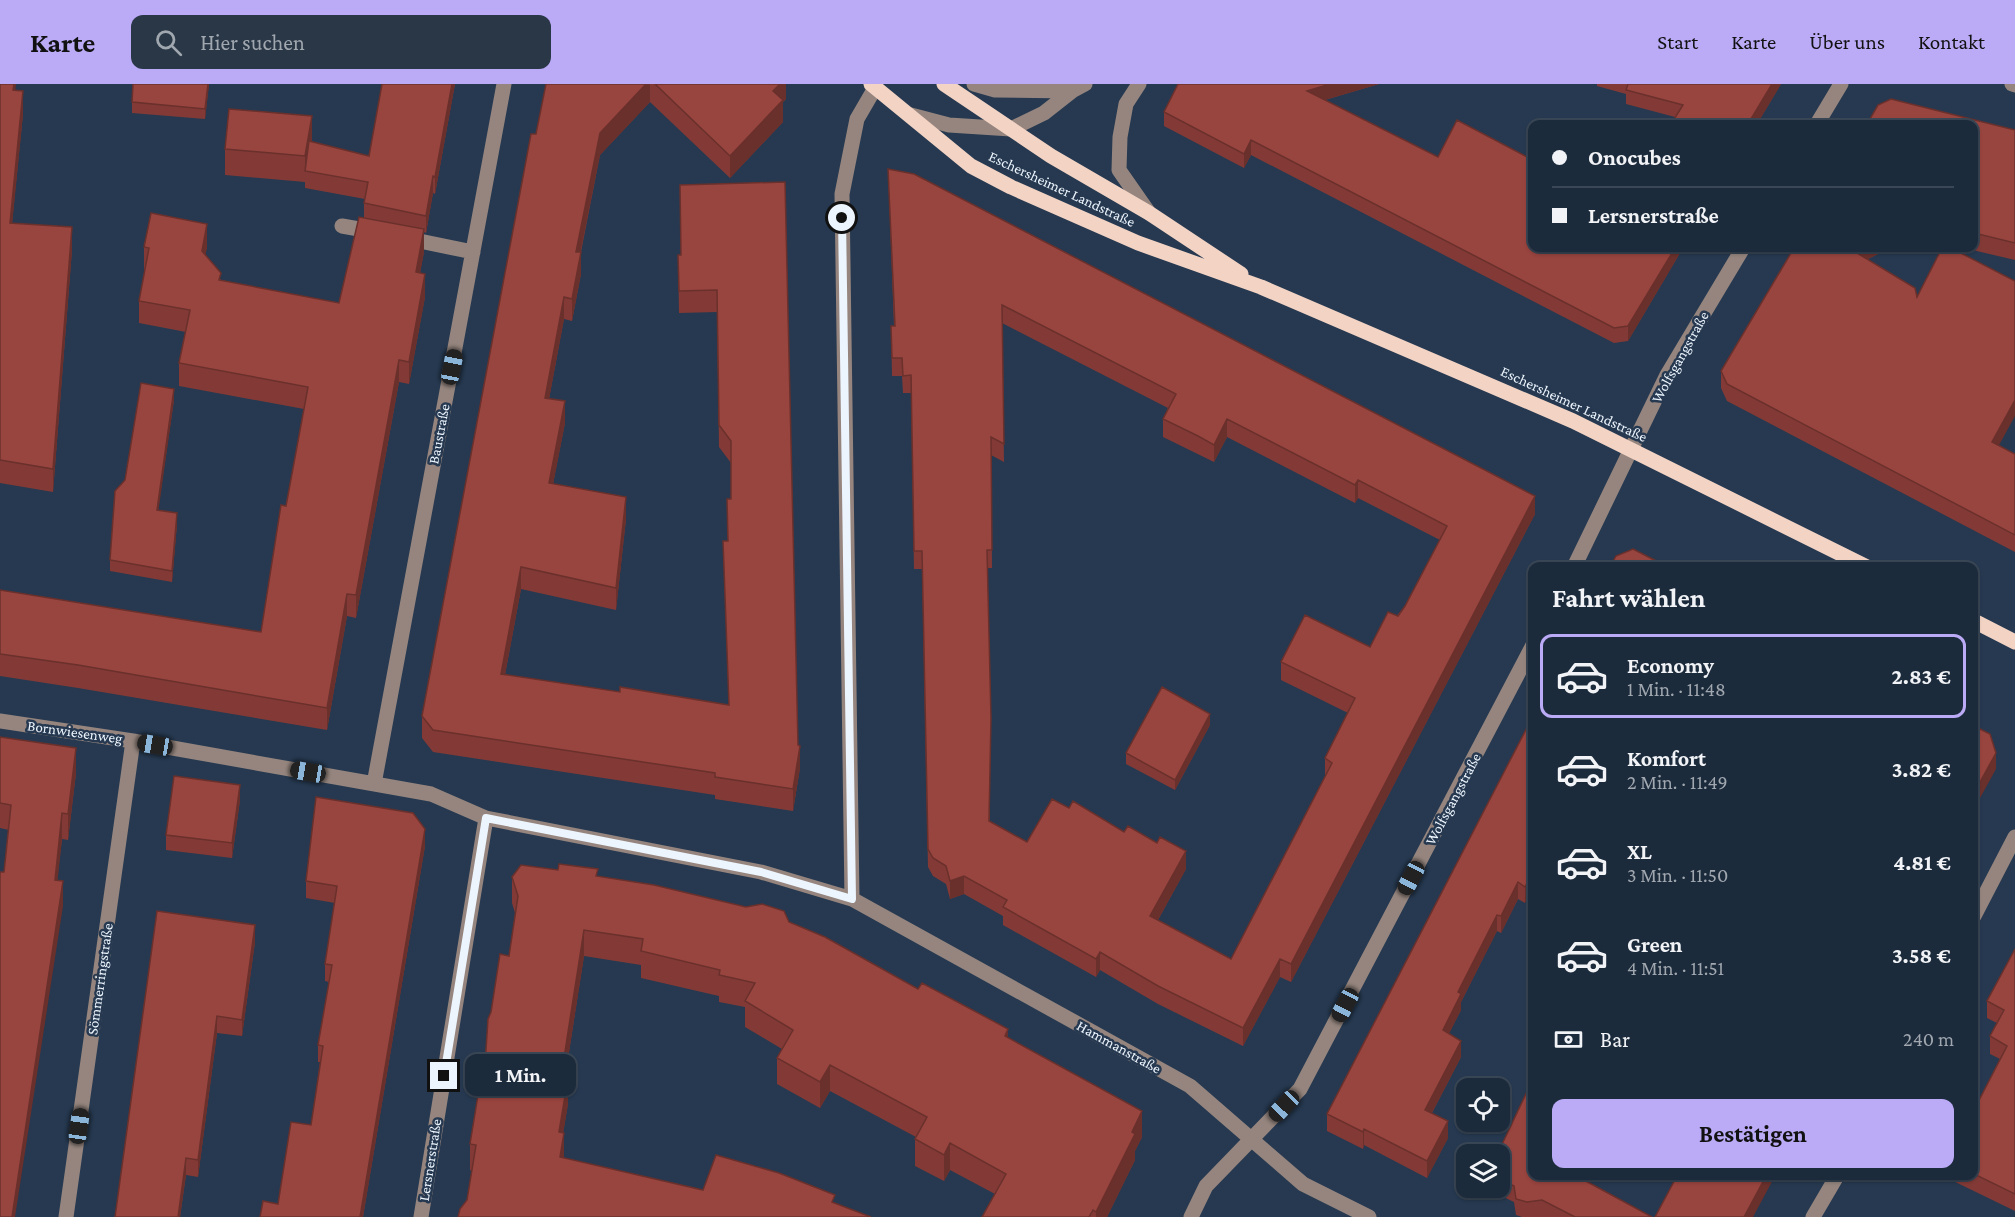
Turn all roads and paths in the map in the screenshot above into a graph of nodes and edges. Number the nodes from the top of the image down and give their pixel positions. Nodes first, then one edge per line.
1 (504, 84) edge
2 (944, 84) edge
3 (974, 84) edge
4 (1139, 84) edge
5 (1841, 84) edge
6 (873, 86) edge
7 (1079, 88) edge
8 (911, 115) junction
9 (1819, 120) edge
10 (1011, 129) junction
11 (1149, 213) junction
12 (342, 226) dead end
13 (473, 252) junction
14 (1741, 252) edge
15 (1261, 287) junction
16 (1632, 450) junction
17 (1576, 562) edge
18 (1857, 562) edge
19 (1978, 623) edge
20 (2015, 642) edge
21 (1528, 655) edge
22 (0, 721) edge
23 (133, 741) junction
24 (374, 784) junction
25 (486, 818) junction
26 (2015, 837) edge
27 (852, 899) junction
28 (1978, 908) edge
29 (1251, 1140) junction
30 (1835, 1180) edge
31 (66, 1217) edge
32 (421, 1217) edge
33 (1191, 1217) edge
34 (1369, 1217) edge
35 (1814, 1217) edge

1 - 13 street, Baustraße
2 - 10 main road, Eschersheimer Landstraße
3 - 7 street
4 - 11 street
5 - 9 street
6 - 8 main road, Eschersheimer Landstraße
6 - 27 street
7 - 10 street
8 - 10 street
8 - 15 main road, Eschersheimer Landstraße
10 - 11 main road, Eschersheimer Landstraße
11 - 15 main road, Eschersheimer Landstraße
12 - 13 street
13 - 24 street, Baustraße
14 - 16 street, Wolfsgangstraße
15 - 16 main road, Eschersheimer Landstraße
16 - 17 street, Wolfsgangstraße
16 - 18 main road, Eschersheimer Landstraße
19 - 20 main road
21 - 29 street, Wolfsgangstraße
22 - 23 street, Bornwiesenweg
23 - 24 street, Bornwiesenweg
23 - 31 street, Sömmerringstraße
24 - 25 street, Bornwiesenweg
25 - 27 street, Bornwiesenweg
25 - 32 street, Lersnerstraße
26 - 28 street
27 - 29 street, Hammanstraße
29 - 33 street, Wolfsgangstraße
29 - 34 street, Hammanstraße
30 - 35 street

